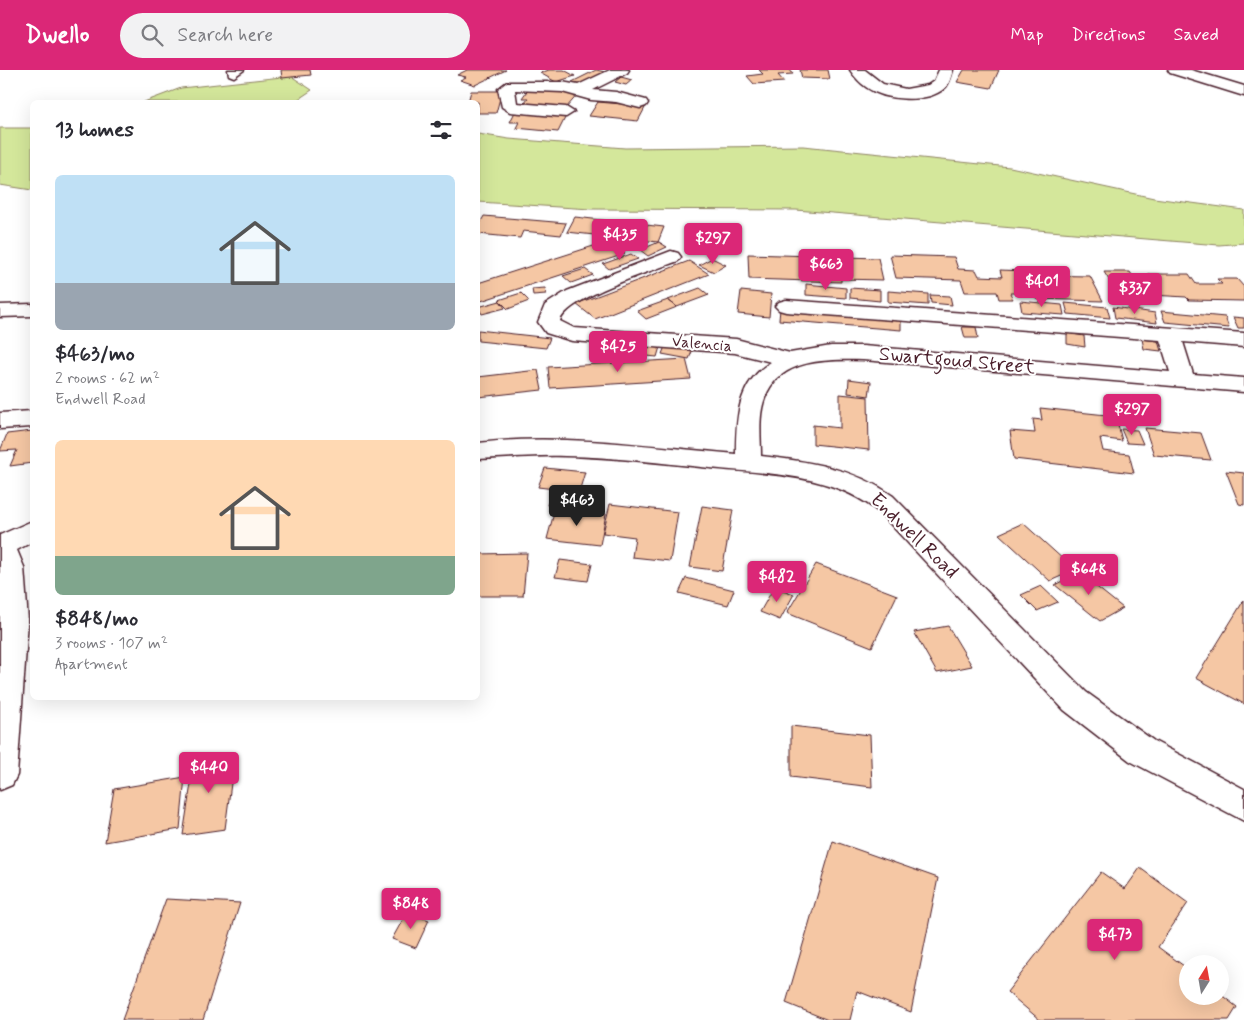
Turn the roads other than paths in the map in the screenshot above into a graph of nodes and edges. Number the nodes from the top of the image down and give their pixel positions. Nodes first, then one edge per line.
1 (622, 70) edge
2 (857, 70) edge
3 (946, 70) edge
4 (1174, 70) edge
5 (580, 90) junction
6 (1244, 91) edge
7 (640, 103) dead end
8 (566, 112) dead end
9 (671, 257) dead end
10 (786, 306) dead end
11 (30, 310) edge
12 (0, 312) edge
13 (1169, 334) junction
14 (1244, 340) edge
15 (790, 360) junction
16 (1184, 380) junction
17 (1244, 386) edge
18 (30, 419) edge
19 (0, 420) edge
20 (480, 451) edge
21 (748, 464) junction
22 (30, 532) edge
23 (1, 545) edge
24 (0, 775) edge
25 (1244, 806) edge

1 - 5 street
2 - 3 street
4 - 6 street
5 - 7 street
5 - 8 street
9 - 15 street, Valencia
10 - 13 street
11 - 12 street
13 - 14 street
13 - 16 street
15 - 16 street, Swartgoud Street
15 - 21 street, Swartgoud Street
16 - 17 street, Swartgoud Street
18 - 19 street
20 - 21 street, Endwell Road
21 - 25 street, Endwell Road
22 - 23 street
23 - 24 street

